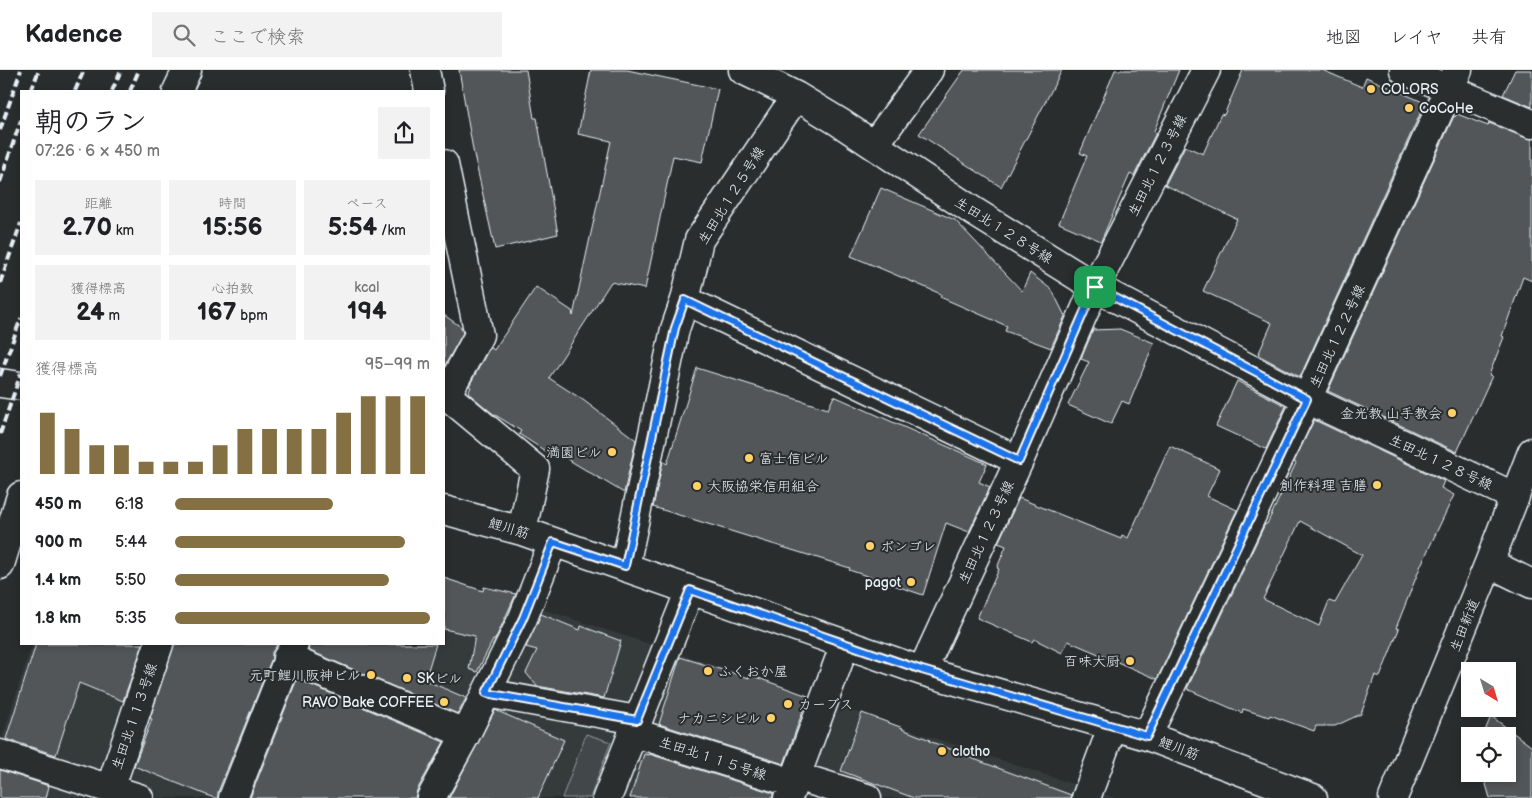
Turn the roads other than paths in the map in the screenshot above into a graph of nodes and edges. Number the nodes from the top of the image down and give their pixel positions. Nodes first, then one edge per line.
1 (187, 70) edge
2 (425, 70) edge
3 (743, 70) edge
4 (929, 70) edge
5 (1206, 70) edge
6 (1404, 70) edge
7 (1454, 80) edge
8 (177, 90) edge
9 (429, 90) edge
10 (796, 96) junction
11 (1532, 124) edge
12 (874, 145) junction
13 (445, 169) edge
14 (1095, 287) junction
15 (685, 300) junction
16 (0, 383) edge
17 (20, 386) edge
18 (445, 394) edge
19 (1307, 399) junction
20 (1532, 452) edge
21 (1019, 461) junction
22 (1515, 497) junction
23 (20, 499) edge
24 (445, 510) edge
25 (522, 531) junction
26 (553, 542) junction
27 (1489, 563) junction
28 (0, 565) edge
29 (625, 566) junction
30 (1532, 584) edge
31 (690, 590) junction
32 (845, 644) junction
33 (159, 645) edge
34 (290, 651) edge
35 (922, 670) junction
36 (486, 693) junction
37 (1113, 725) junction
38 (634, 726) junction
39 (466, 734) junction
40 (1147, 736) junction
41 (0, 754) edge
42 (792, 786) edge
43 (110, 789) junction
44 (1303, 797) edge
45 (138, 798) edge
46 (233, 798) edge
47 (431, 798) edge
48 (606, 798) edge
49 (867, 798) edge
50 (1086, 798) edge
51 (1393, 798) edge

1 - 8 street
2 - 9 street
3 - 10 street, 生田北１２８号線
4 - 12 street
5 - 14 street, 生田北１２３号線
6 - 7 street
7 - 11 street
7 - 19 street, 生田北１２２号線
10 - 12 street, 生田北１２８号線
10 - 15 street, 生田北１２５号線
12 - 14 street, 生田北１２８号線
13 - 18 street
14 - 19 street, 生田北１２８号線
14 - 21 street, 生田北１２３号線
15 - 21 street
15 - 29 street, 生田北１２５号線
16 - 17 street
18 - 25 street
19 - 22 street, 生田北１２８号線
19 - 40 street, 生田北１２２号線
20 - 22 street, 生田新道
21 - 35 street, 生田北１２３号線
22 - 27 street, 生田新道
23 - 28 street
24 - 25 street, 鯉川筋
25 - 26 street, 鯉川筋
26 - 29 street, 鯉川筋
26 - 36 street
27 - 30 street
27 - 51 street, 生田新道
29 - 31 street, 鯉川筋
31 - 32 street, 鯉川筋
31 - 38 street
32 - 35 street, 鯉川筋
32 - 42 street
33 - 43 street, 生田北１１３号線
34 - 39 street
34 - 46 street
35 - 37 street, 鯉川筋
36 - 38 street, 生田北１１５号線
36 - 39 street
37 - 40 street, 鯉川筋
37 - 50 street
38 - 42 street, 生田北１１５号線
38 - 48 street
39 - 47 street
40 - 44 street, 鯉川筋
41 - 43 street
42 - 49 street, 生田北１１５号線
43 - 45 street

